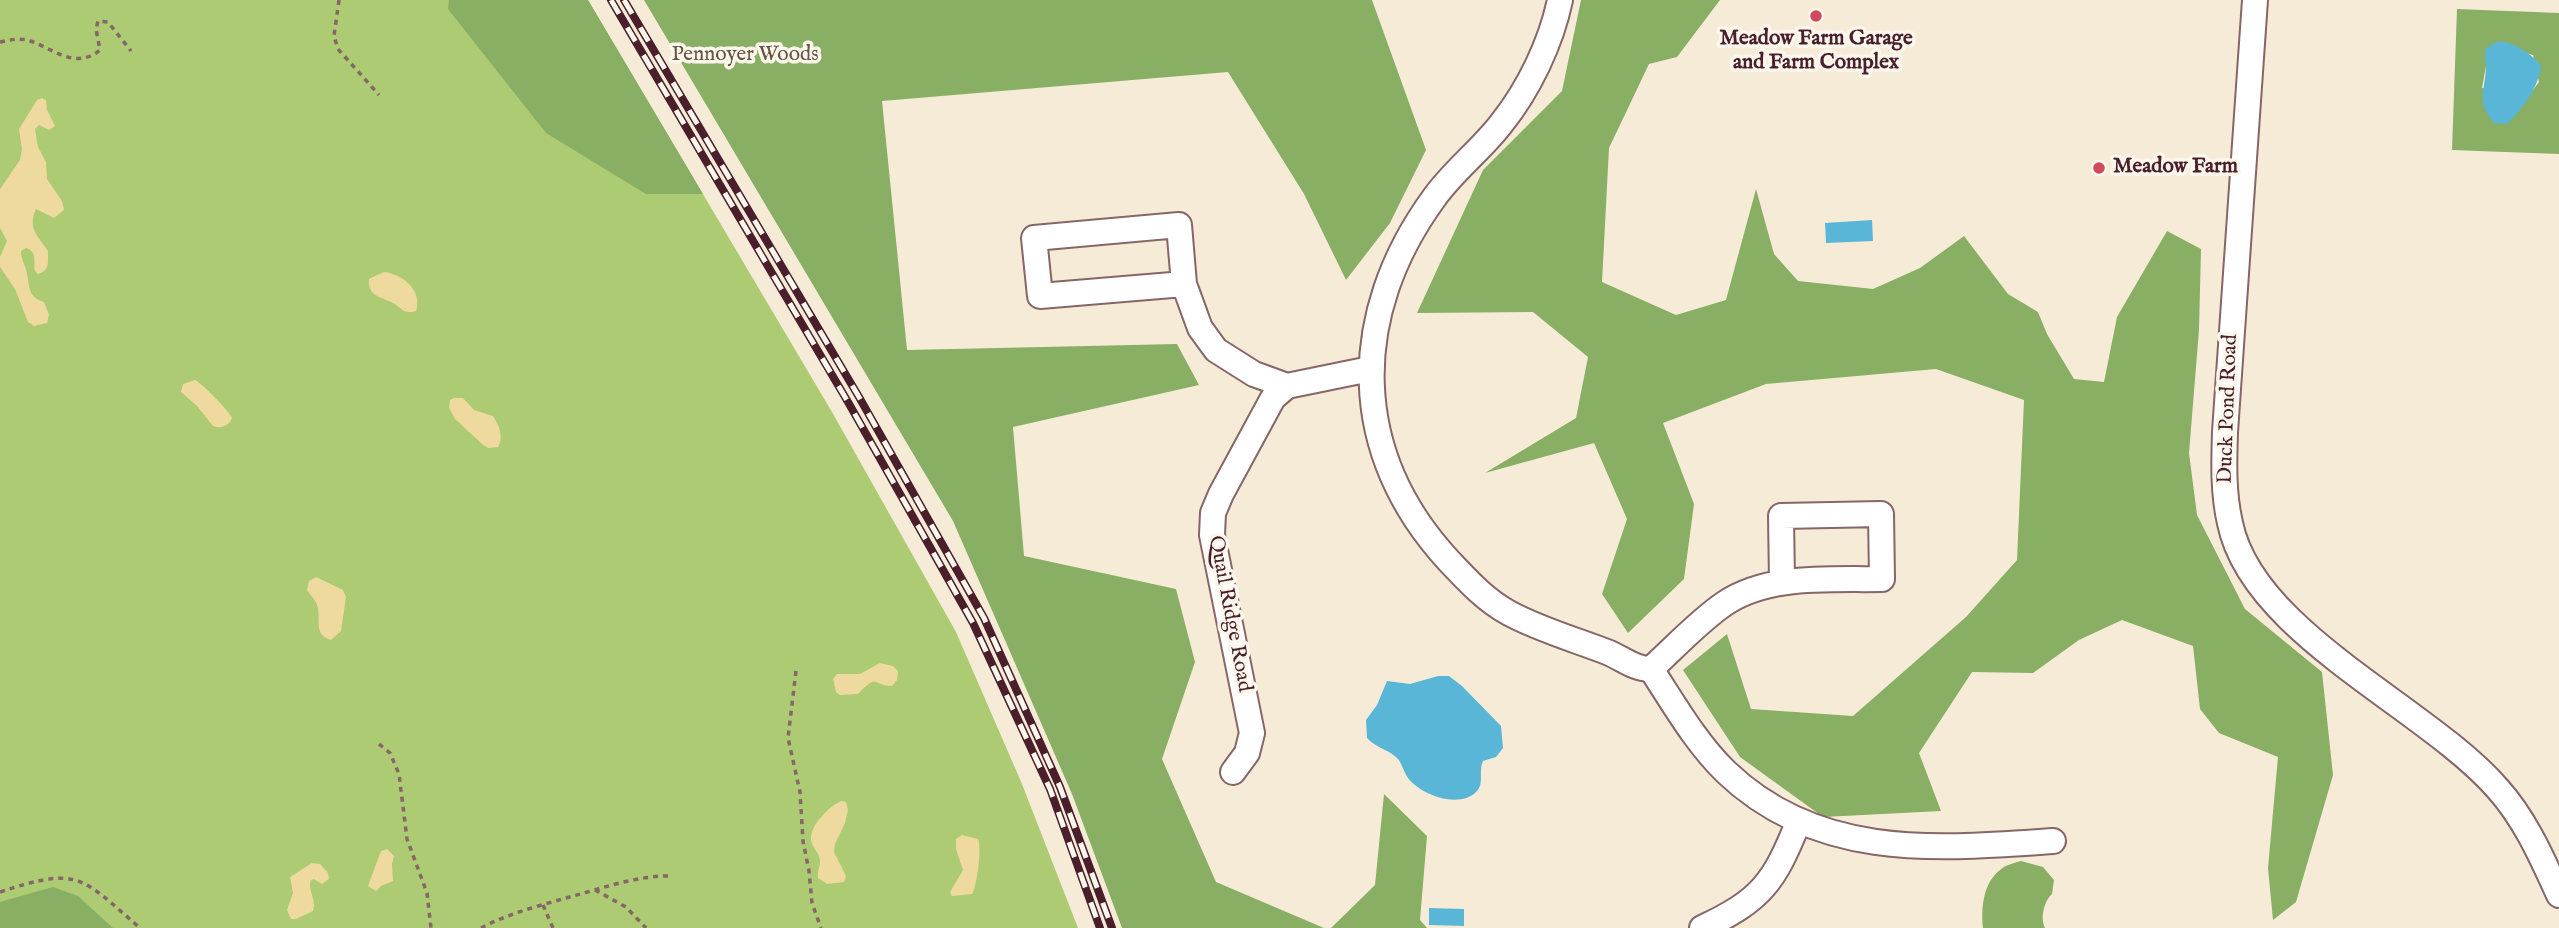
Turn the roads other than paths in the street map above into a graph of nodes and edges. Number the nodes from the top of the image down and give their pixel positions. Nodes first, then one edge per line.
1 (1560, 0) edge
2 (2255, 0) edge
3 (1184, 284) junction
4 (1370, 369) junction
5 (1287, 386) junction
6 (1782, 582) junction
7 (1651, 669) junction
8 (1233, 772) dead end
9 (1798, 822) junction
10 (2053, 841) dead end
11 (2559, 895) edge
12 (1702, 928) edge

1 - 4 street
2 - 11 street, Duck Pond Road
3 - 3 street
3 - 5 street
4 - 5 street
4 - 7 street
5 - 8 street, Quail Ridge Road
6 - 6 street
6 - 7 street
7 - 9 street
9 - 10 street
9 - 12 street

